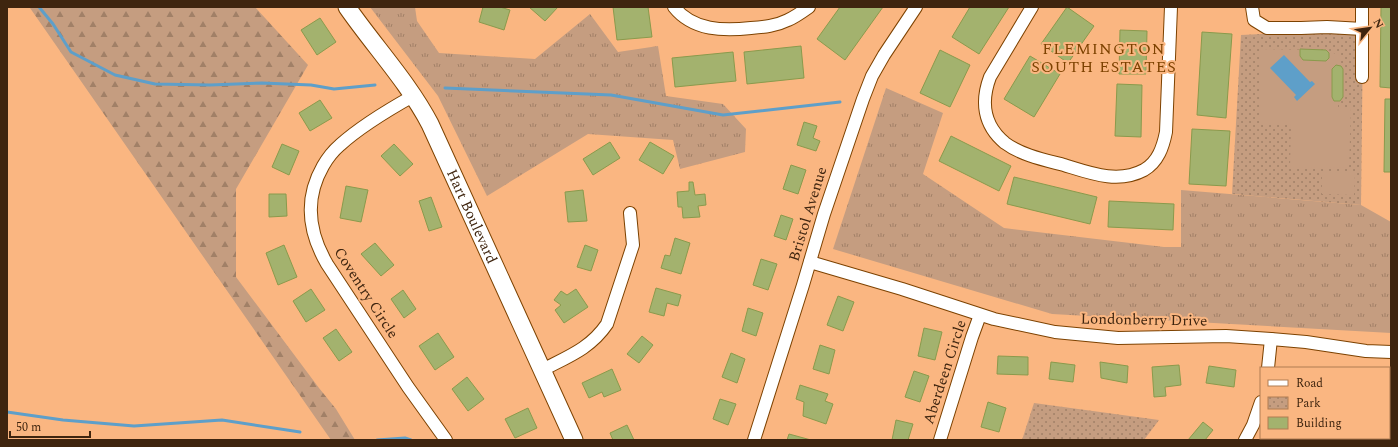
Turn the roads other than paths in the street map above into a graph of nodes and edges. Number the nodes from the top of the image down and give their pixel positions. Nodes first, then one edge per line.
1 (347, 7) edge
2 (674, 7) edge
3 (809, 7) edge
4 (916, 7) edge
5 (1032, 7) edge
6 (1171, 7) edge
7 (1252, 7) edge
8 (1362, 7) edge
9 (1363, 29) junction
10 (1362, 77) dead end
11 (413, 96) junction
12 (630, 213) dead end
13 (810, 262) junction
14 (980, 315) junction
15 (1271, 339) junction
16 (1391, 352) edge
17 (1268, 367) edge
18 (542, 370) junction
19 (1260, 405) edge
20 (446, 440) edge
21 (574, 440) edge
22 (754, 440) edge
23 (940, 440) edge
24 (1245, 440) edge

1 - 11 street, Hart Boulevard
2 - 3 street
4 - 13 street, Bristol Avenue
5 - 6 street
7 - 9 street
8 - 9 street
9 - 10 street
11 - 18 street, Hart Boulevard
11 - 20 street, Coventry Circle
12 - 18 street
13 - 14 street, Londonberry Drive
13 - 22 street, Bristol Avenue
14 - 15 street, Londonberry Drive
14 - 23 street, Aberdeen Circle
15 - 16 street, Londonberry Drive
15 - 17 street
18 - 21 street, Hart Boulevard
19 - 24 street

